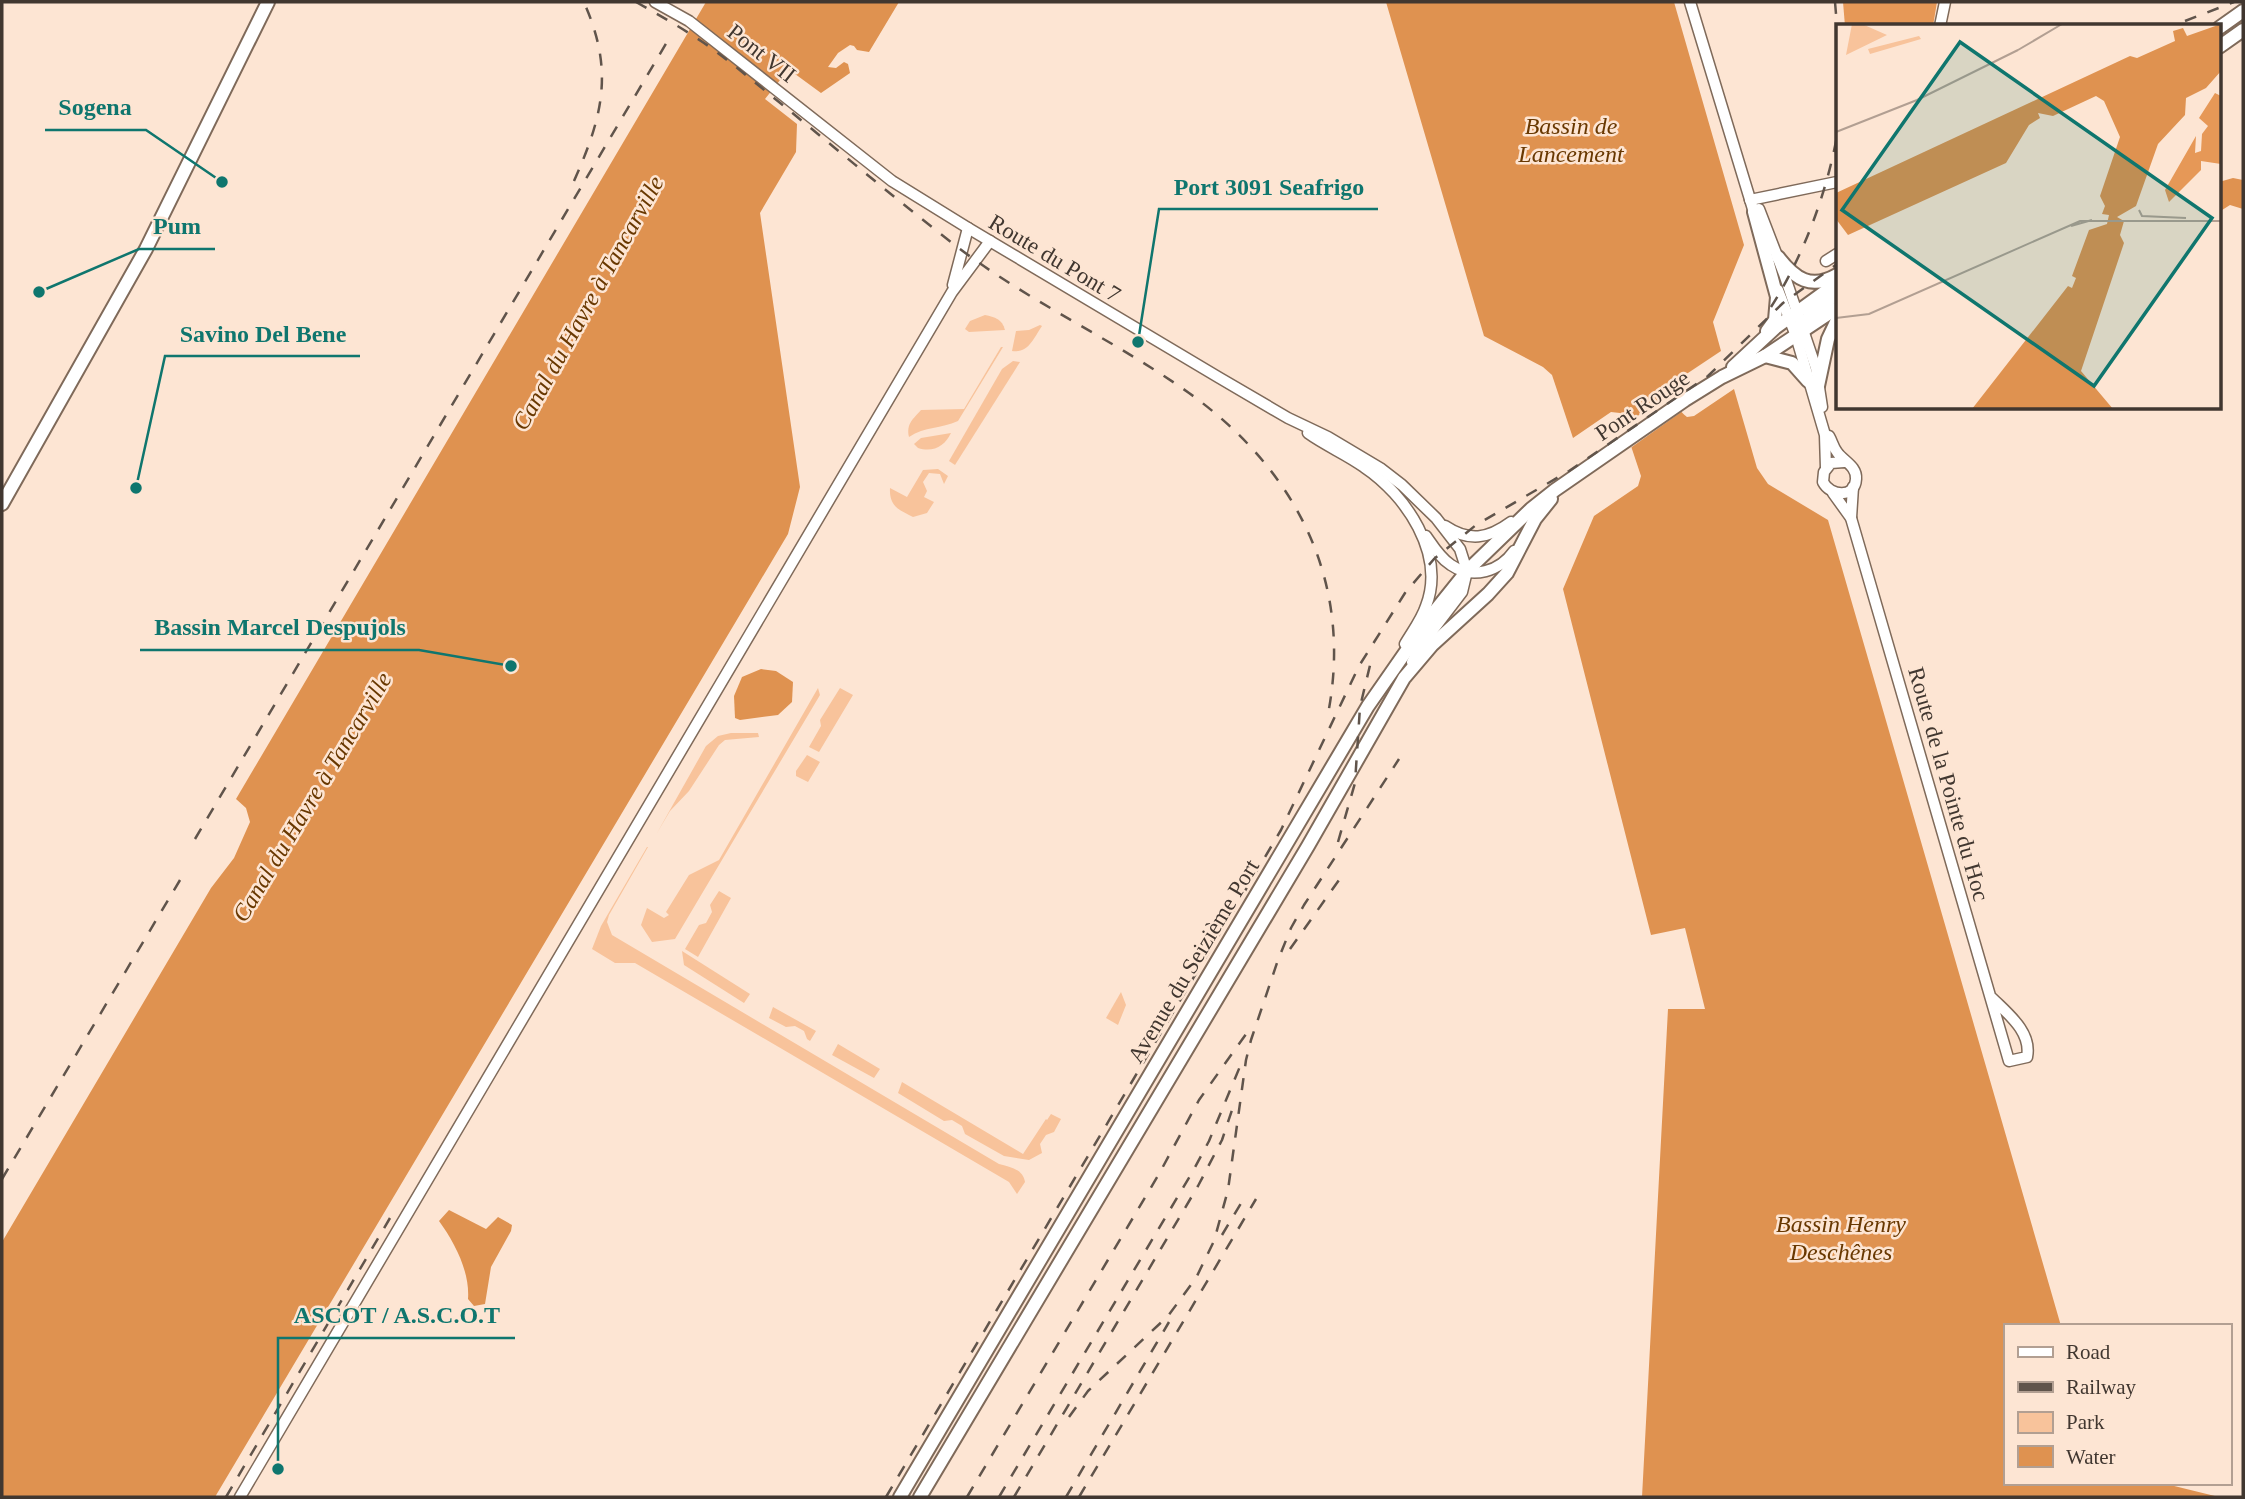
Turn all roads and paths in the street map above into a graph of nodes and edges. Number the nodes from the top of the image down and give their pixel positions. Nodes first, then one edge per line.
1 (268, 2) edge
2 (655, 2) edge
3 (1690, 2) edge
4 (1945, 2) edge
5 (2243, 11) edge
6 (1940, 24) edge
7 (2220, 27) edge
8 (2243, 30) edge
9 (2220, 46) edge
10 (812, 116) joint
11 (1836, 182) edge
12 (1753, 203) junction
13 (968, 229) junction
14 (990, 241) junction
15 (1836, 255) edge
16 (1778, 257) junction
17 (1826, 261) dead end
18 (1836, 276) edge
19 (1836, 285) edge
20 (952, 292) junction
21 (1836, 295) edge
22 (1836, 309) edge
23 (1836, 322) edge
24 (1797, 324) junction
25 (1760, 351) junction
26 (1813, 383) junction
27 (1288, 418) junction
28 (1844, 462) junction
29 (1826, 468) junction
30 (1586, 469) joint
31 (1568, 481) junction
32 (1853, 487) junction
33 (1832, 493) junction
34 (1545, 497) junction
35 (2, 504) edge
36 (1436, 518) junction
37 (1851, 518) junction
38 (1413, 519) junction
39 (1524, 538) junction
40 (1467, 571) junction
41 (1404, 678) junction
42 (1368, 706) junction
43 (1992, 998) junction
44 (240, 1497) edge
45 (900, 1497) edge
46 (920, 1497) edge

1 - 35 main road
2 - 10 street, Pont VII
3 - 12 street
4 - 6 street
5 - 7 main road
8 - 9 main road
10 - 13 street, Route du Pont 7
11 - 12 street
12 - 16 street
12 - 24 street
12 - 25 main road
13 - 14 street, Route du Pont 7
13 - 20 street
14 - 20 street
14 - 27 street, Route du Pont 7
15 - 17 street
16 - 18 main road
16 - 24 street
19 - 24 main road
20 - 44 street
21 - 24 main road
22 - 24 main road
23 - 26 main road
24 - 25 main road
24 - 25 main road
24 - 26 street
25 - 26 main road
25 - 30 main road, Pont Rouge
26 - 28 street
26 - 29 street
27 - 36 street
27 - 38 street
28 - 29 street
28 - 32 street
29 - 33 street
30 - 31 main road, Avenue du Seizième Port
31 - 34 main road, Avenue du Seizième Port
31 - 39 main road, Avenue du Seizième Port
32 - 33 street
32 - 37 street, Route de la Pointe du Hoc
33 - 37 street, Route de la Pointe du Hoc
34 - 36 street
34 - 40 main road, Avenue du Seizième Port
36 - 40 street
37 - 43 street, Route de la Pointe du Hoc
38 - 40 street
38 - 42 street
39 - 40 street
39 - 41 main road, Avenue du Seizième Port
40 - 41 street
40 - 42 main road, Avenue du Seizième Port
41 - 46 main road, Avenue du Seizième Port
42 - 45 main road, Avenue du Seizième Port
43 - 43 street, Route de la Pointe du Hoc

